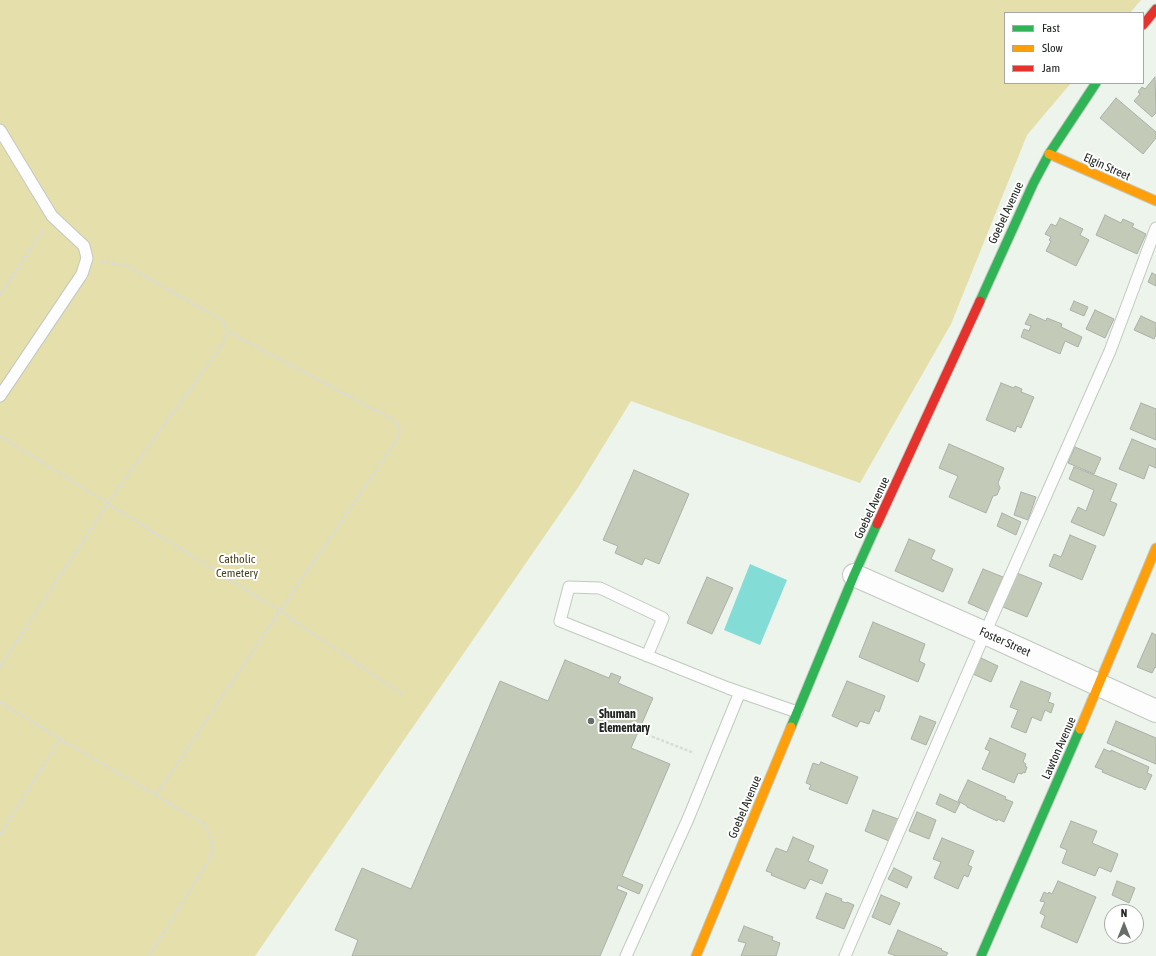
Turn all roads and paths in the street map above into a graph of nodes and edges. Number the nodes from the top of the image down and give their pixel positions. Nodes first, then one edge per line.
1 (1156, 9) edge
2 (1144, 24) edge
3 (1095, 84) edge
4 (0, 130) edge
5 (1049, 154) junction
6 (1156, 202) edge
7 (52, 216) junction
8 (1156, 228) edge
9 (87, 258) junction
10 (0, 295) edge
11 (227, 331) junction
12 (0, 396) edge
13 (0, 436) edge
14 (108, 503) junction
15 (1156, 548) edge
16 (854, 575) junction
17 (280, 611) junction
18 (985, 633) junction
19 (647, 656) junction
20 (0, 667) edge
21 (1099, 685) junction
22 (740, 692) junction
23 (403, 695) dead end
24 (0, 702) edge
25 (1156, 711) edge
26 (797, 712) junction
27 (638, 731) dead end
28 (60, 739) junction
29 (694, 753) dead end
30 (156, 795) junction
31 (0, 836) edge
32 (149, 956) edge
33 (626, 956) edge
34 (696, 956) edge
35 (845, 956) edge
36 (981, 956) edge

1 - 2 street
3 - 5 street, Goebel Avenue
4 - 7 lane
5 - 6 street, Elgin Street
5 - 16 street, Goebel Avenue
7 - 9 lane
7 - 10 path
8 - 18 lane
9 - 11 path
9 - 12 lane
11 - 14 path
11 - 17 path
13 - 14 path
14 - 17 path
14 - 20 path
15 - 21 street, Lawton Avenue
16 - 18 street, Foster Street
16 - 26 street, Goebel Avenue
17 - 23 path
17 - 30 path
18 - 21 street, Foster Street
18 - 35 lane
19 - 19 lane
19 - 22 lane
21 - 25 street, Foster Street
21 - 36 street, Lawton Avenue
22 - 26 lane
22 - 33 lane
24 - 28 path
26 - 34 street, Goebel Avenue
27 - 29 path
28 - 30 path
28 - 31 path
30 - 32 path

